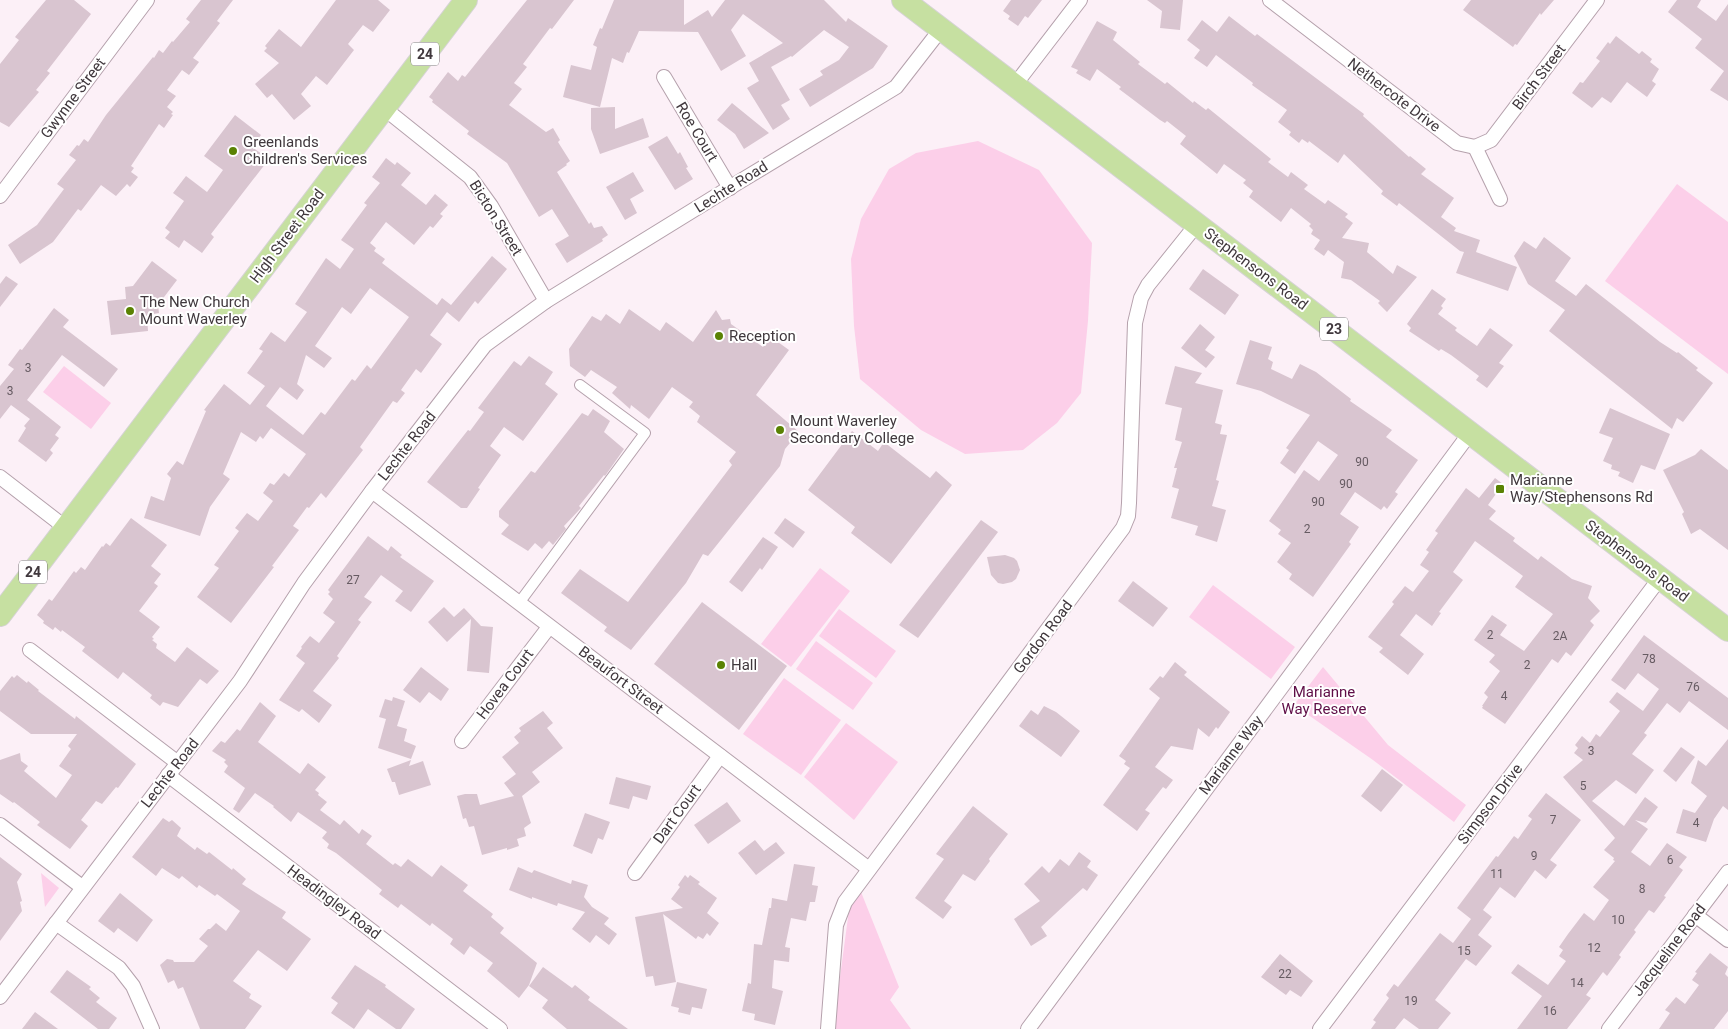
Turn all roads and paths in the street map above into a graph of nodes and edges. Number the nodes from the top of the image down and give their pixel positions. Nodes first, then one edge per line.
1 (147, 0) edge
2 (466, 0) edge
3 (903, 0) edge
4 (1080, 0) edge
5 (1270, 0) edge
6 (1596, 0) edge
7 (941, 29) junction
8 (664, 77) dead end
9 (1014, 86) junction
10 (385, 108) junction
11 (1475, 146) junction
12 (730, 188) junction
13 (0, 196) edge
14 (1500, 200) dead end
15 (1197, 224) junction
16 (546, 301) junction
17 (580, 385) dead end
18 (1470, 433) junction
19 (0, 477) edge
20 (372, 491) junction
21 (66, 528) junction
22 (1660, 578) junction
23 (519, 603) junction
24 (0, 616) edge
25 (549, 627) junction
26 (1728, 630) edge
27 (30, 650) dead end
28 (462, 740) dead end
29 (720, 756) junction
30 (178, 763) junction
31 (168, 775) junction
32 (0, 825) edge
33 (869, 869) junction
34 (1728, 872) edge
35 (634, 873) dead end
36 (82, 887) junction
37 (1695, 915) junction
38 (56, 923) junction
39 (1728, 940) edge
40 (0, 997) edge
41 (152, 1029) edge
42 (500, 1029) edge
43 (828, 1029) edge
44 (1028, 1029) edge
45 (1320, 1029) edge
46 (1609, 1029) edge

1 - 13 street, Gwynne Street
2 - 10 main road, High Street Road / 24
3 - 7 main road, Stephensons Road / 23
4 - 9 street
5 - 11 street, Nethercote Drive
6 - 11 street, Birch Street
7 - 9 main road, Stephensons Road / 23
7 - 12 street, Lechte Road
8 - 12 street, Roe Court
9 - 15 main road, Stephensons Road / 23
10 - 16 street, Bicton Street
10 - 21 main road, High Street Road / 24
11 - 14 street
12 - 16 street, Lechte Road
15 - 18 main road, Stephensons Road / 23
15 - 33 street, Gordon Road
16 - 20 street, Lechte Road
17 - 23 street
18 - 22 main road, Stephensons Road / 23
18 - 44 street, Marianne Way
19 - 21 street
20 - 23 street, Beaufort Street
20 - 30 street, Lechte Road
21 - 24 main road, High Street Road / 24
22 - 26 main road, Stephensons Road / 23
22 - 45 street, Simpson Drive
23 - 25 street, Beaufort Street
25 - 28 street, Hovea Court
25 - 29 street, Beaufort Street
27 - 30 street
29 - 33 street, Beaufort Street
29 - 35 street, Dart Court
30 - 31 street, Lechte Road
31 - 36 street, Lechte Road
31 - 42 street, Headingley Road
32 - 36 street
33 - 43 street, Gordon Road
34 - 37 street, Jacqueline Road
36 - 38 street, Lechte Road
37 - 39 street
37 - 46 street, Jacqueline Road
38 - 40 street, Lechte Road
38 - 41 street

